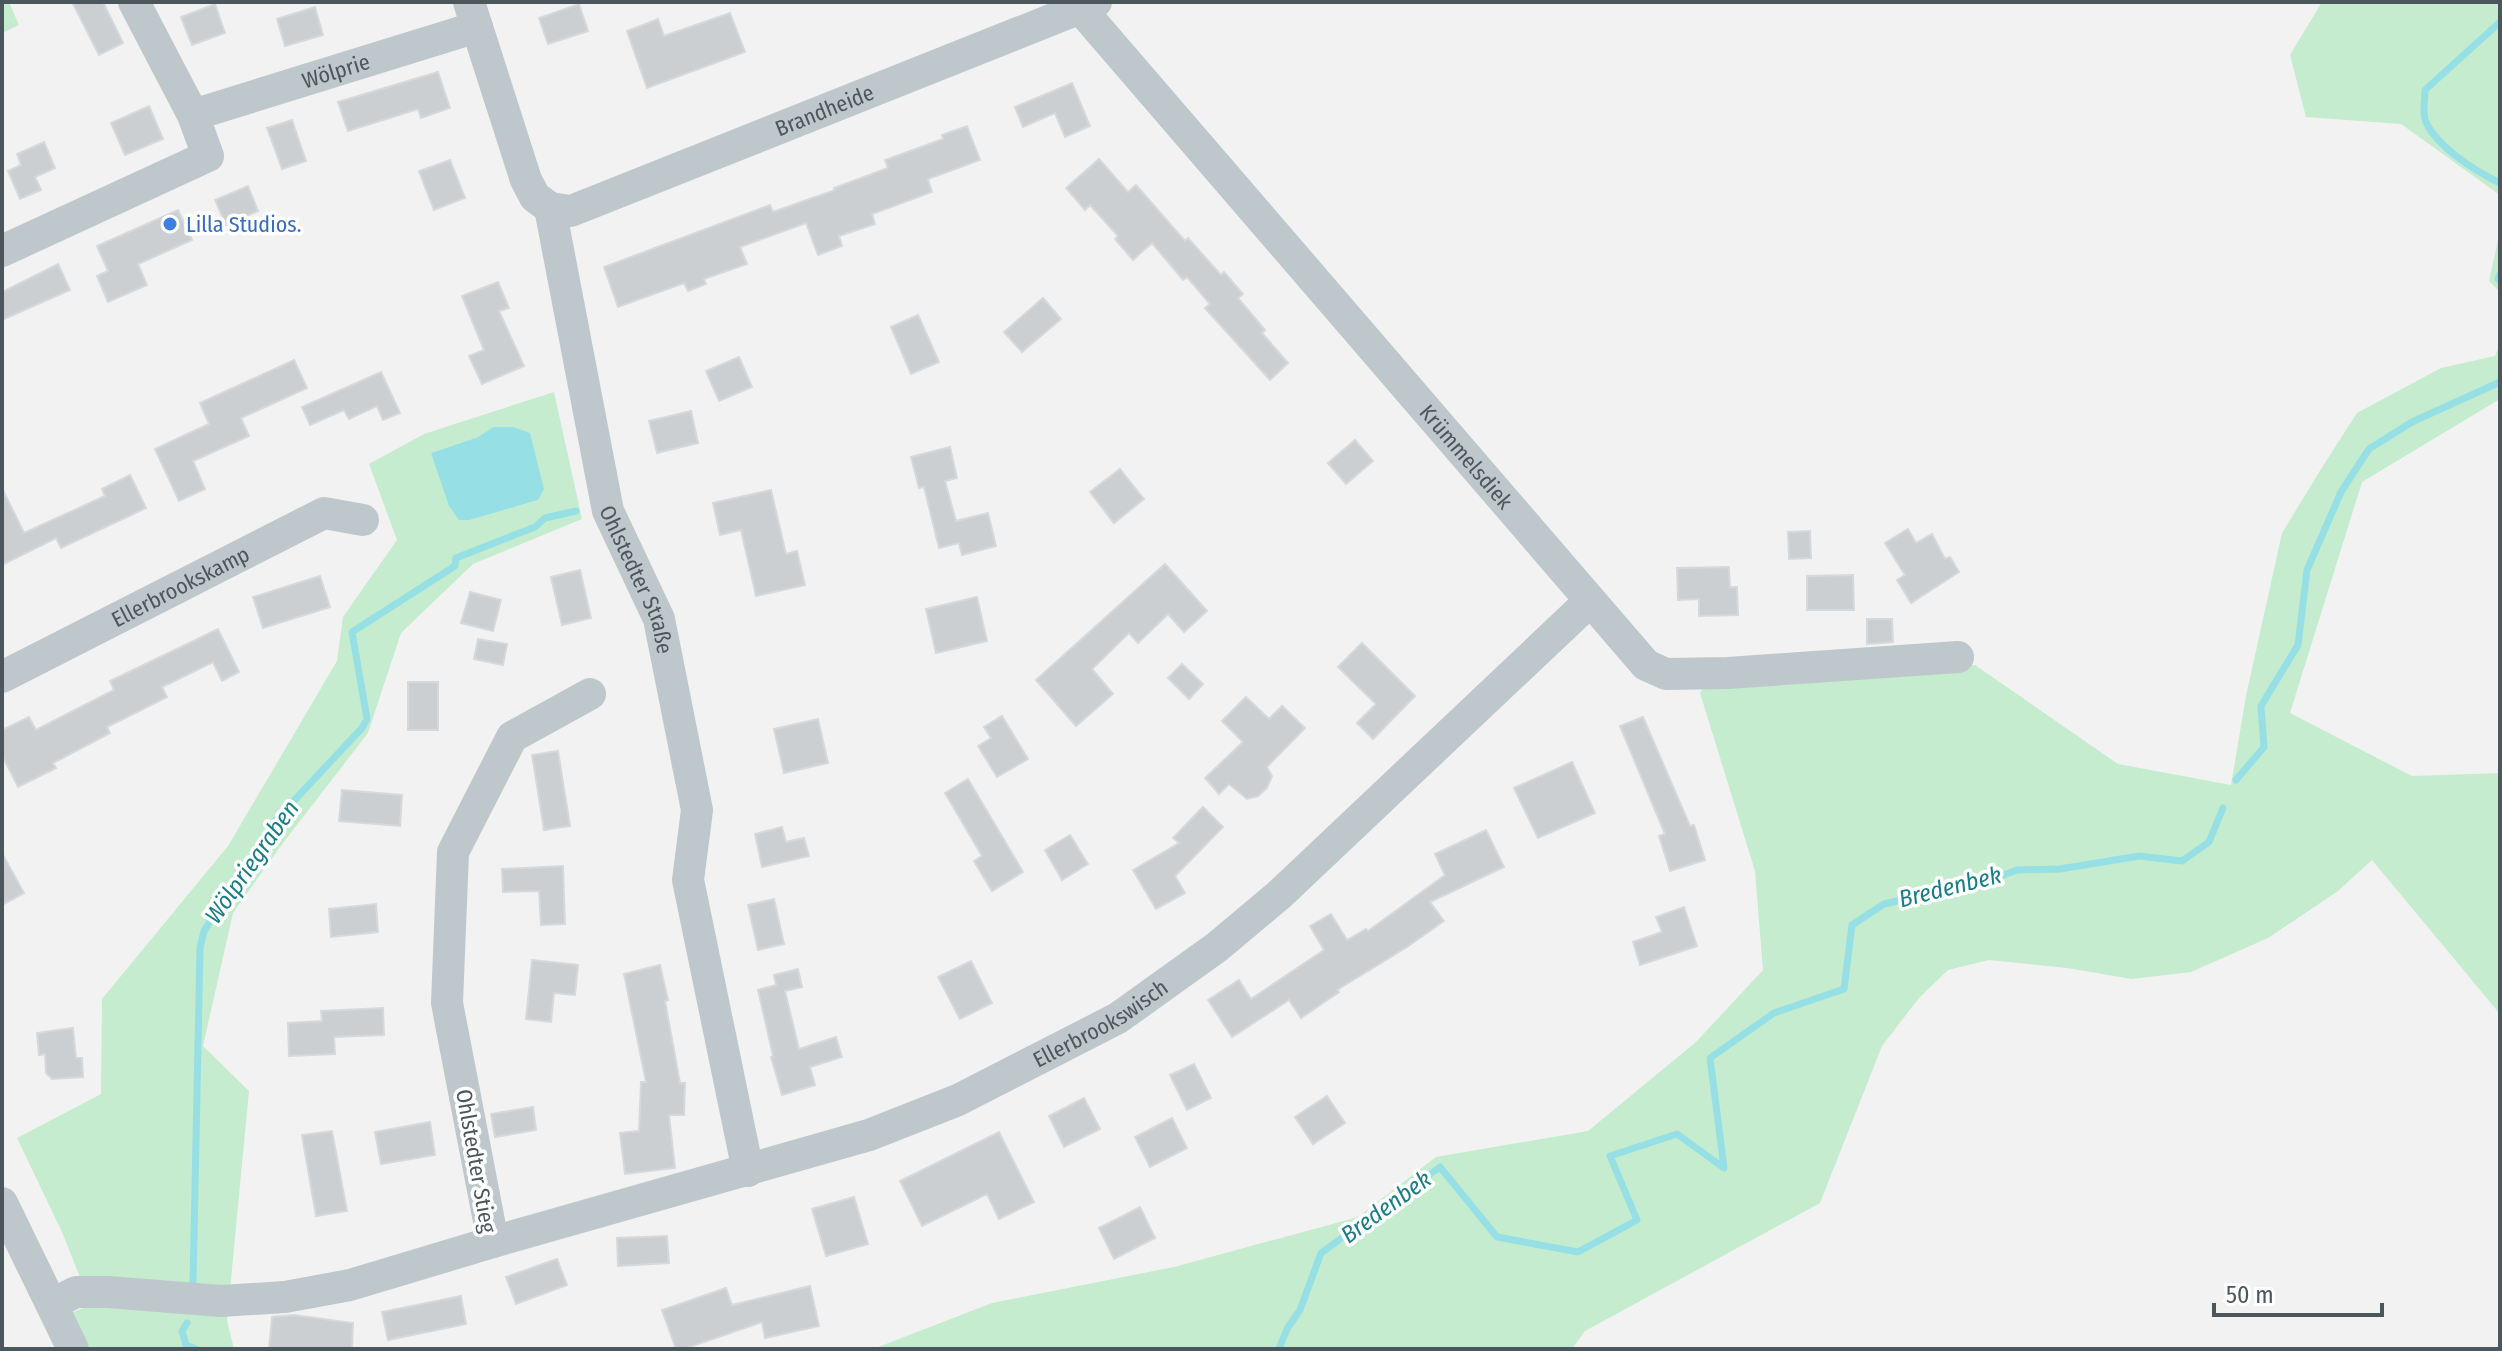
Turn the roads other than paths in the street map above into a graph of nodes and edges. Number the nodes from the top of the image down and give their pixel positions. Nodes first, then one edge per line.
1 (134, 2) edge
2 (1088, 5) edge
3 (473, 14) edge
4 (193, 115) junction
5 (550, 208) junction
6 (2, 251) edge
7 (363, 520) dead end
8 (1590, 601) junction
9 (1958, 657) dead end
10 (2, 677) edge
11 (590, 694) dead end
12 (748, 1171) junction
13 (2, 1203) edge
14 (493, 1242) junction
15 (52, 1304) junction
16 (73, 1349) edge

1 - 4 street
2 - 5 street, Brandheide
2 - 8 street, Krümmelsdiek
3 - 4 street, Wölprie
3 - 5 street, Ohlstedter Straße
4 - 6 street
5 - 12 street, Ohlstedter Straße
7 - 10 street, Ellerbrookskamp
8 - 9 street, Krümmelsdiek
8 - 12 street, Ellerbrookswisch
11 - 14 street, Ohlstedter Stieg
12 - 14 street, Ellerbrookswisch
13 - 15 street
14 - 15 street, Ohlstedter Stieg
15 - 16 street

